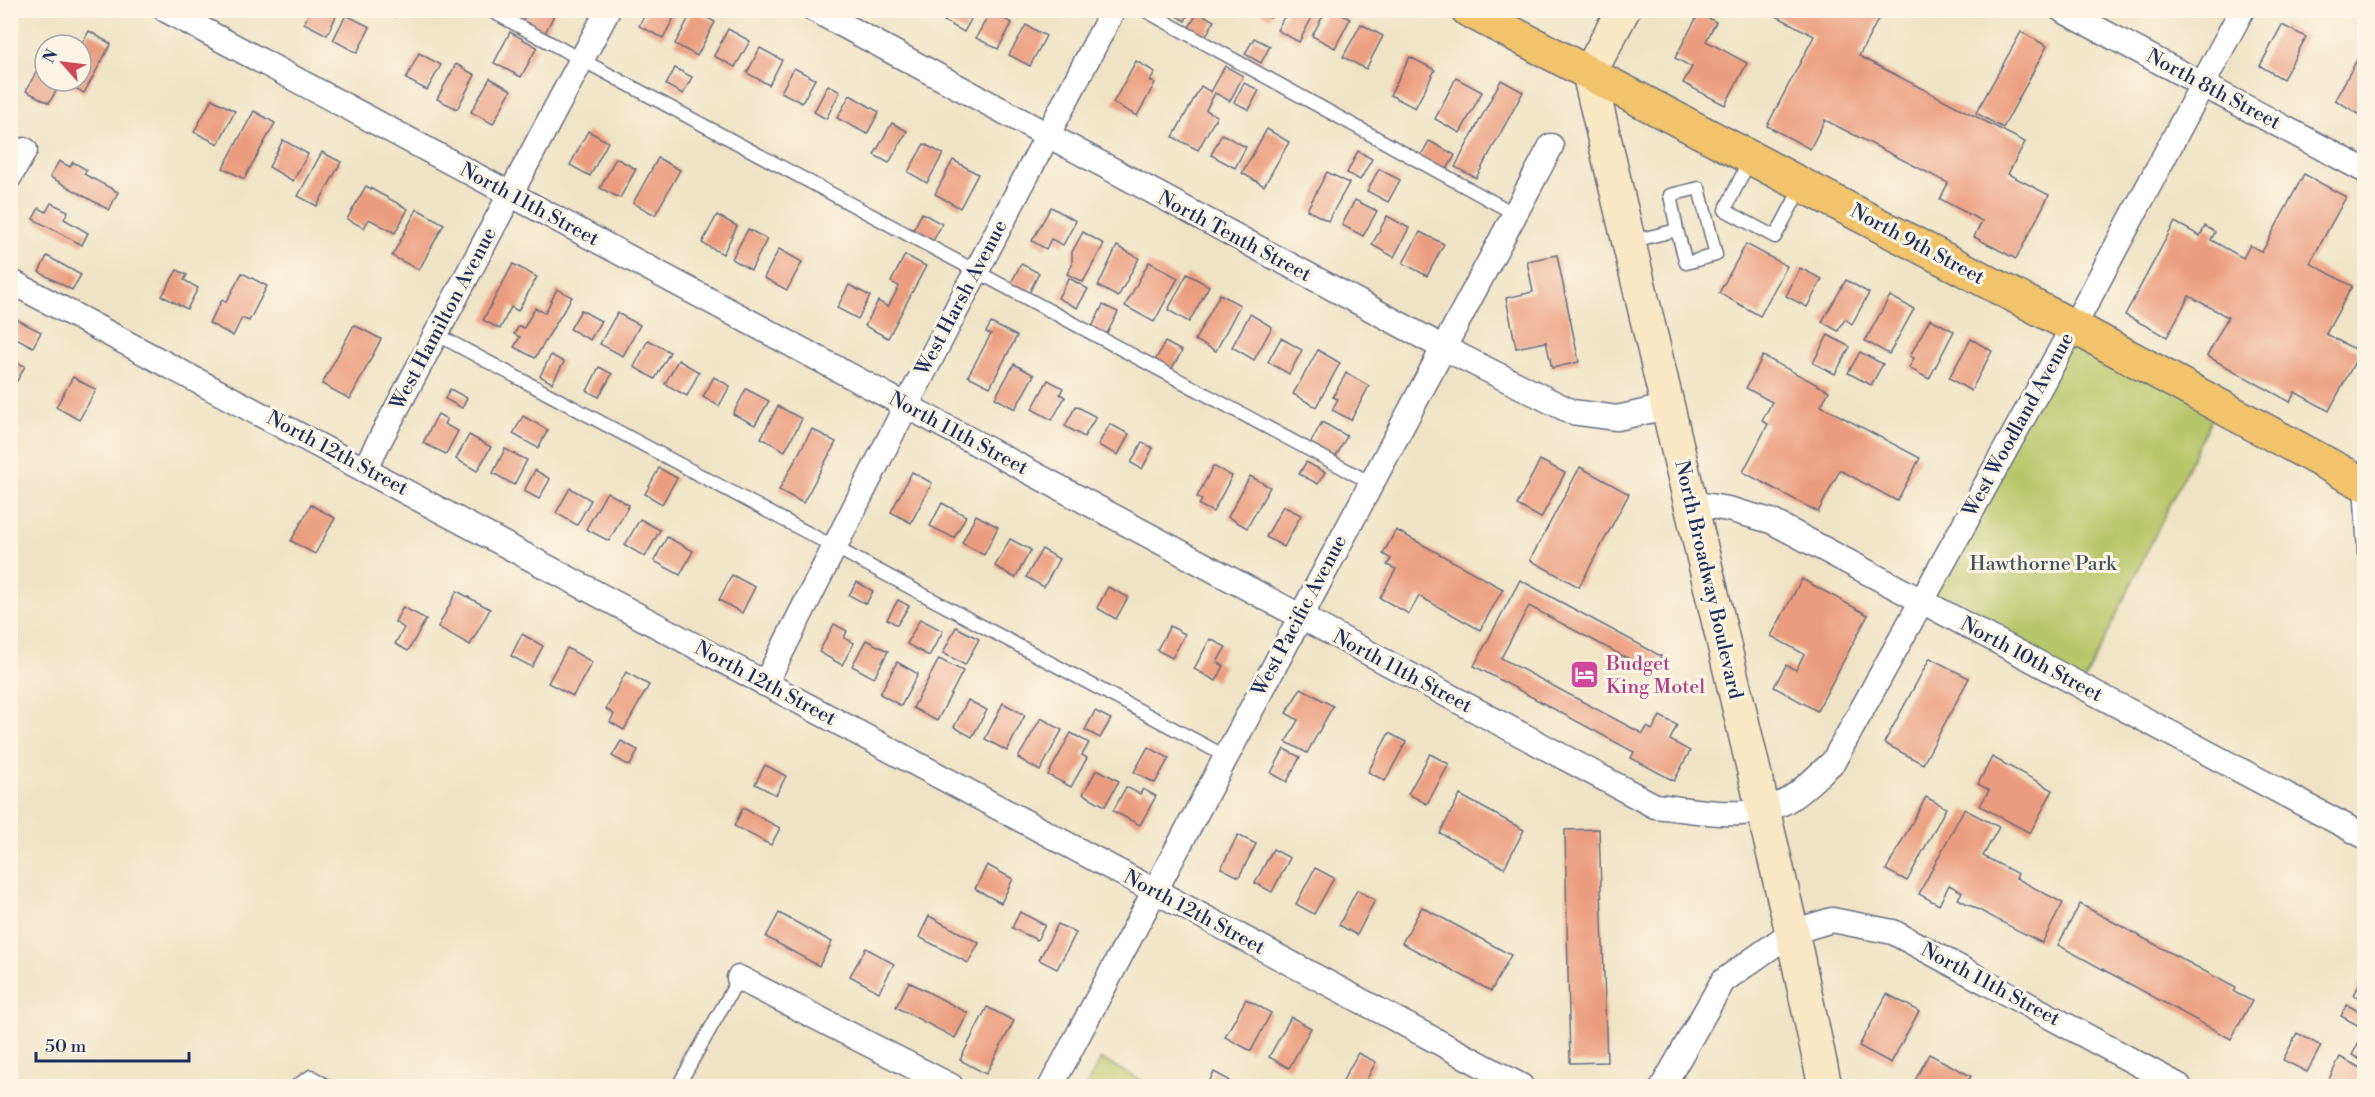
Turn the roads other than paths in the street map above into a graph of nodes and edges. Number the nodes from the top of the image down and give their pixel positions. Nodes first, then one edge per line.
1 (166, 10) edge
2 (489, 10) edge
3 (608, 10) edge
4 (815, 10) edge
5 (1113, 10) edge
6 (1144, 10) edge
7 (1468, 10) edge
8 (1623, 10) edge
9 (2062, 10) edge
10 (2242, 10) edge
11 (581, 60) junction
12 (1589, 74) junction
13 (2203, 85) junction
14 (1047, 137) junction
15 (1551, 146) dead end
16 (25, 150) dead end
17 (1750, 159) junction
18 (2364, 170) edge
19 (10, 176) edge
20 (1802, 185) junction
21 (510, 195) junction
22 (1725, 210) junction
23 (1515, 214) junction
24 (1709, 222) junction
25 (1677, 230) junction
26 (1628, 242) junction
27 (976, 273) junction
28 (10, 281) edge
29 (2074, 327) junction
30 (436, 334) junction
31 (1444, 348) junction
32 (906, 406) junction
33 (1666, 407) junction
34 (365, 468) junction
35 (1371, 483) junction
36 (2362, 483) edge
37 (1691, 503) junction
38 (836, 545) junction
39 (2364, 553) edge
40 (1921, 602) junction
41 (1299, 617) junction
42 (765, 684) junction
43 (1226, 756) junction
44 (1762, 809) junction
45 (2364, 836) edge
46 (1153, 892) junction
47 (1792, 932) junction
48 (739, 978) joint
49 (296, 1086) edge
50 (327, 1086) edge
51 (678, 1086) edge
52 (951, 1086) edge
53 (1051, 1086) edge
54 (1521, 1086) edge
55 (1663, 1086) edge
56 (1825, 1086) edge
57 (2178, 1086) edge

1 - 21 street, North 11th Street
2 - 11 lane
3 - 11 street, West Hamilton Avenue
4 - 14 street, North Tenth Street
5 - 14 street, West Harsh Avenue
6 - 23 lane
7 - 12 main road, North 9th Street
8 - 12 main road
9 - 13 street, North 8th Street
10 - 13 street, West Woodland Avenue
11 - 21 street, West Hamilton Avenue
11 - 27 lane
12 - 17 main road, North 9th Street
12 - 26 main road, North Broadway Boulevard
13 - 18 street, North 8th Street
13 - 29 street, West Woodland Avenue
14 - 27 street, West Harsh Avenue
14 - 31 street, North Tenth Street
15 - 23 street, West Pacific Avenue
16 - 19 street
17 - 20 main road, North 9th Street
17 - 22 lane
20 - 22 lane
20 - 29 main road, North 9th Street
21 - 30 street, West Hamilton Avenue
21 - 32 street, North 11th Street
22 - 24 lane
23 - 31 street, West Pacific Avenue
24 - 25 lane
24 - 25 lane
25 - 26 lane
26 - 33 main road, North Broadway Boulevard
27 - 32 street, West Harsh Avenue
27 - 35 lane
28 - 34 street, North 12th Street
29 - 36 main road, North 9th Street
29 - 40 street, West Woodland Avenue
30 - 34 street, West Hamilton Avenue
30 - 38 lane
31 - 33 street, North Tenth Street
31 - 35 street, West Pacific Avenue
32 - 38 street, West Harsh Avenue
32 - 41 street, North 11th Street
33 - 37 main road, North Broadway Boulevard
34 - 42 street, North 12th Street
35 - 41 street, West Pacific Avenue
36 - 39 lane
37 - 40 street, North 10th Street
37 - 44 main road, North Broadway Boulevard
38 - 42 street, West Harsh Avenue
38 - 43 lane
40 - 44 street, West Woodland Avenue
40 - 45 street, North 10th Street
41 - 43 street, West Pacific Avenue
41 - 44 street, North 11th Street
42 - 46 street, North 12th Street
43 - 46 street, West Pacific Avenue
44 - 47 main road, North Broadway Boulevard
46 - 53 street, West Pacific Avenue
46 - 54 street, North 12th Street
47 - 55 street
47 - 56 main road, North Broadway Boulevard
47 - 57 street, North 11th Street
48 - 51 lane
48 - 52 street
49 - 50 lane

